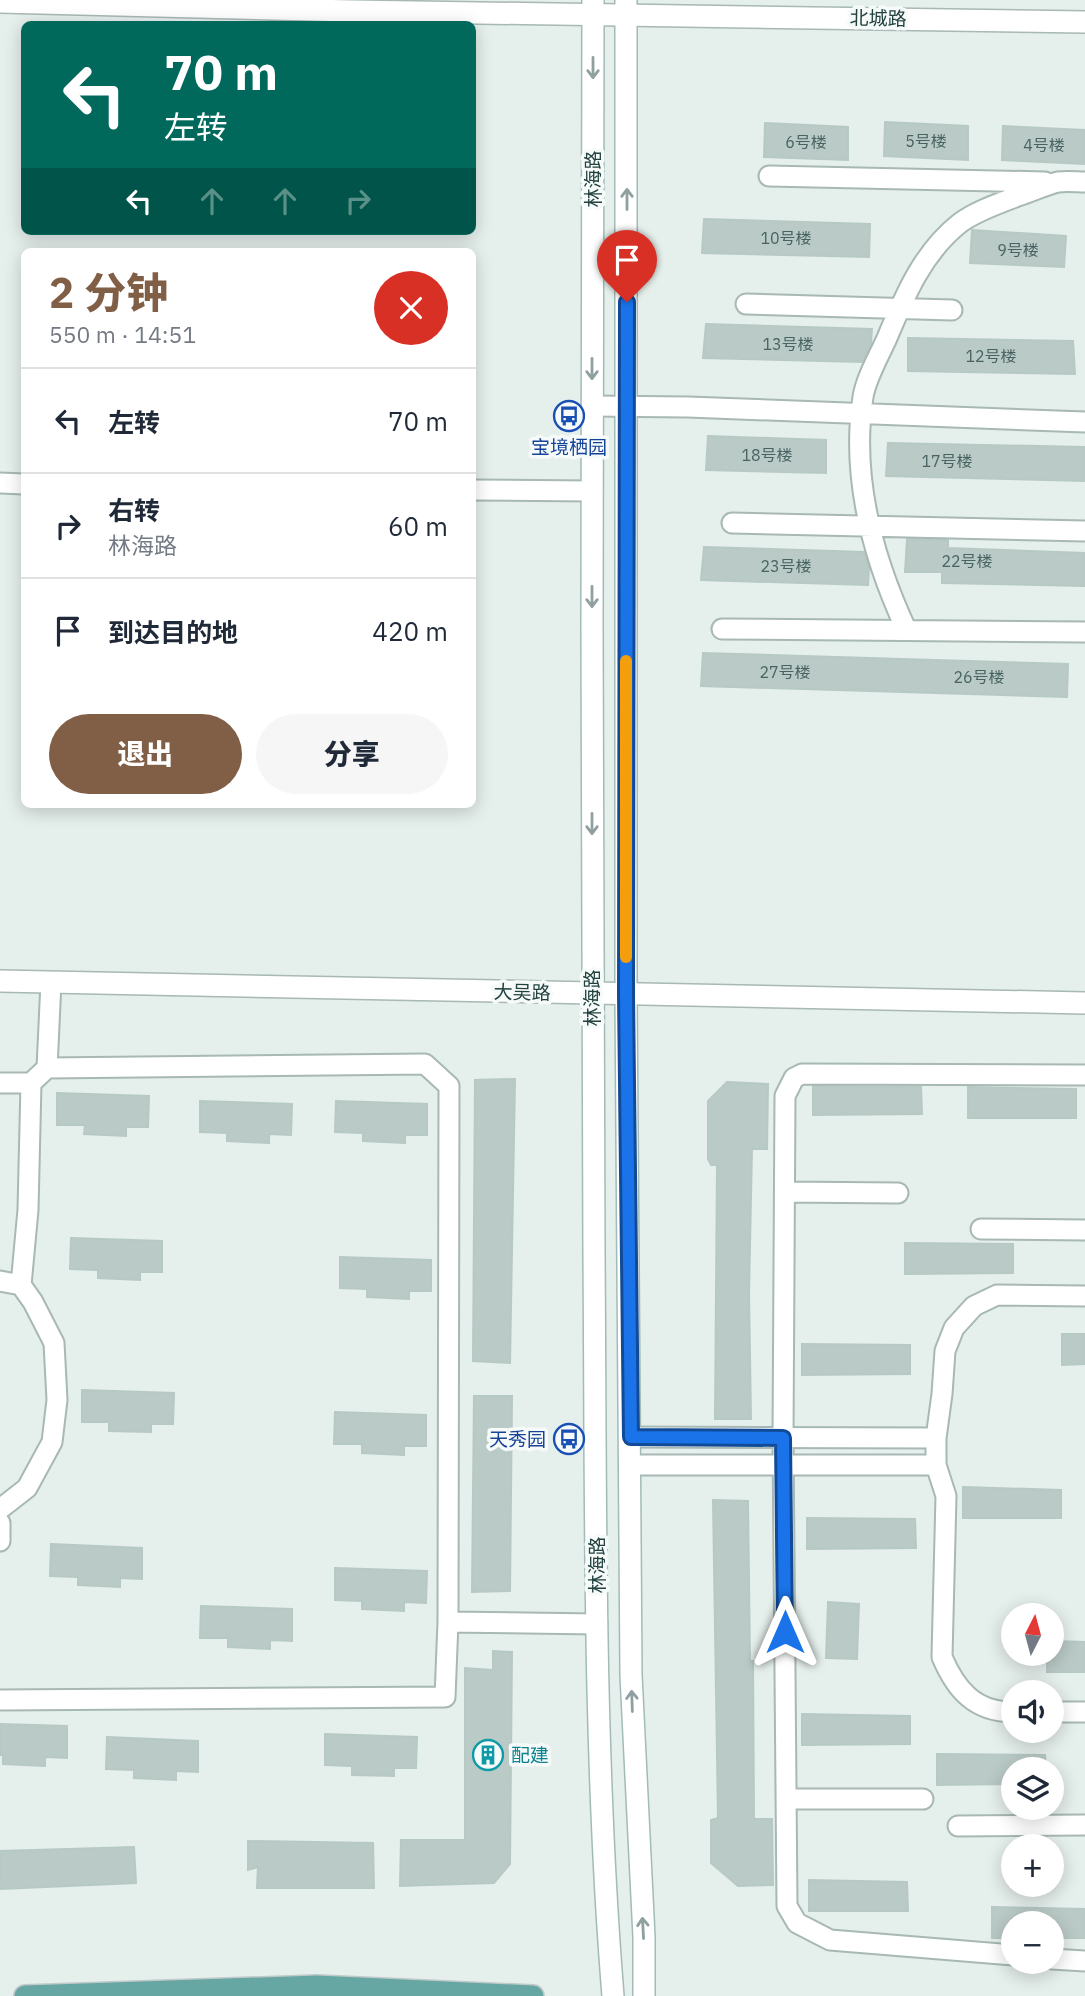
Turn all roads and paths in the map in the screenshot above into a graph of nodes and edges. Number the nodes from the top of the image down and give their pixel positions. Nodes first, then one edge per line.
1 (0, 2) edge
2 (593, 7) edge
3 (626, 7) edge
4 (772, 8) edge
5 (1085, 22) edge
6 (769, 176) dead end
7 (1059, 182) junction
8 (1085, 182) edge
9 (746, 304) dead end
10 (899, 309) junction
11 (952, 310) dead end
12 (592, 406) junction
13 (627, 407) junction
14 (862, 415) junction
15 (1085, 422) edge
16 (0, 483) edge
17 (21, 484) edge
18 (476, 490) edge
19 (592, 491) junction
20 (732, 523) dead end
21 (870, 526) junction
22 (1085, 531) edge
23 (722, 629) dead end
24 (906, 629) junction
25 (1085, 632) edge
26 (0, 981) edge
27 (51, 982) junction
28 (592, 993) junction
29 (626, 995) junction
30 (1085, 1003) edge
31 (47, 1068) junction
32 (1085, 1075) edge
33 (0, 1083) edge
34 (31, 1083) junction
35 (785, 1192) junction
36 (898, 1193) dead end
37 (981, 1229) dead end
38 (1085, 1230) edge
39 (0, 1281) edge
40 (21, 1286) junction
41 (1085, 1296) edge
42 (631, 1437) junction
43 (783, 1438) junction
44 (936, 1438) junction
45 (631, 1465) junction
46 (784, 1465) junction
47 (936, 1465) junction
48 (0, 1509) edge
49 (0, 1523) edge
50 (0, 1541) edge
51 (448, 1622) junction
52 (597, 1624) junction
53 (0, 1700) edge
54 (1001, 1712) edge
55 (1064, 1712) edge
56 (1085, 1712) edge
57 (787, 1799) junction
58 (923, 1799) dead end
59 (1085, 1825) edge
60 (958, 1826) dead end
61 (1001, 1954) edge
62 (1064, 1960) edge
63 (1085, 1961) edge
64 (25, 1996) edge
65 (533, 1996) edge
66 (613, 1996) edge
67 (644, 1996) edge

1 - 2 main road, 北城路
2 - 3 main road, 北城路
2 -> 12 main road, 林海路
3 - 4 main road, 北城路
13 -> 3 main road, 林海路
4 - 5 main road, 北城路
6 - 7 street
7 - 8 street
7 - 10 street
9 - 10 street
10 - 11 street
10 - 14 street
12 - 13 street
12 - 19 main road, 林海路
13 - 14 street
13 - 29 main road, 林海路
14 - 15 street
14 - 21 street
16 - 17 street
18 - 19 street
19 -> 28 main road, 林海路
20 - 21 street
21 - 22 street
21 - 24 street
23 - 24 street
24 - 25 street
26 - 27 main road, 大吴路
27 - 28 main road, 大吴路
27 - 31 street
28 - 29 main road, 大吴路
28 - 52 main road, 林海路
29 - 30 main road, 大吴路
29 - 42 main road, 林海路
31 - 34 street
31 - 51 street
32 - 35 street
33 - 34 street
34 - 40 street
35 - 36 street
35 - 43 street
37 - 38 street
39 - 40 street
40 - 48 street
41 - 44 street
42 - 43 street
42 - 45 main road, 林海路
43 - 44 street
43 - 46 street
44 - 47 street
45 - 46 street
67 -> 45 main road, 林海路
46 - 47 street
46 - 57 street
47 - 54 street
49 - 50 street
51 - 52 street
51 - 53 street
52 - 66 main road, 林海路
55 - 56 street
57 - 58 street
57 - 61 street
59 - 60 street
62 - 63 street
64 - 65 main road

